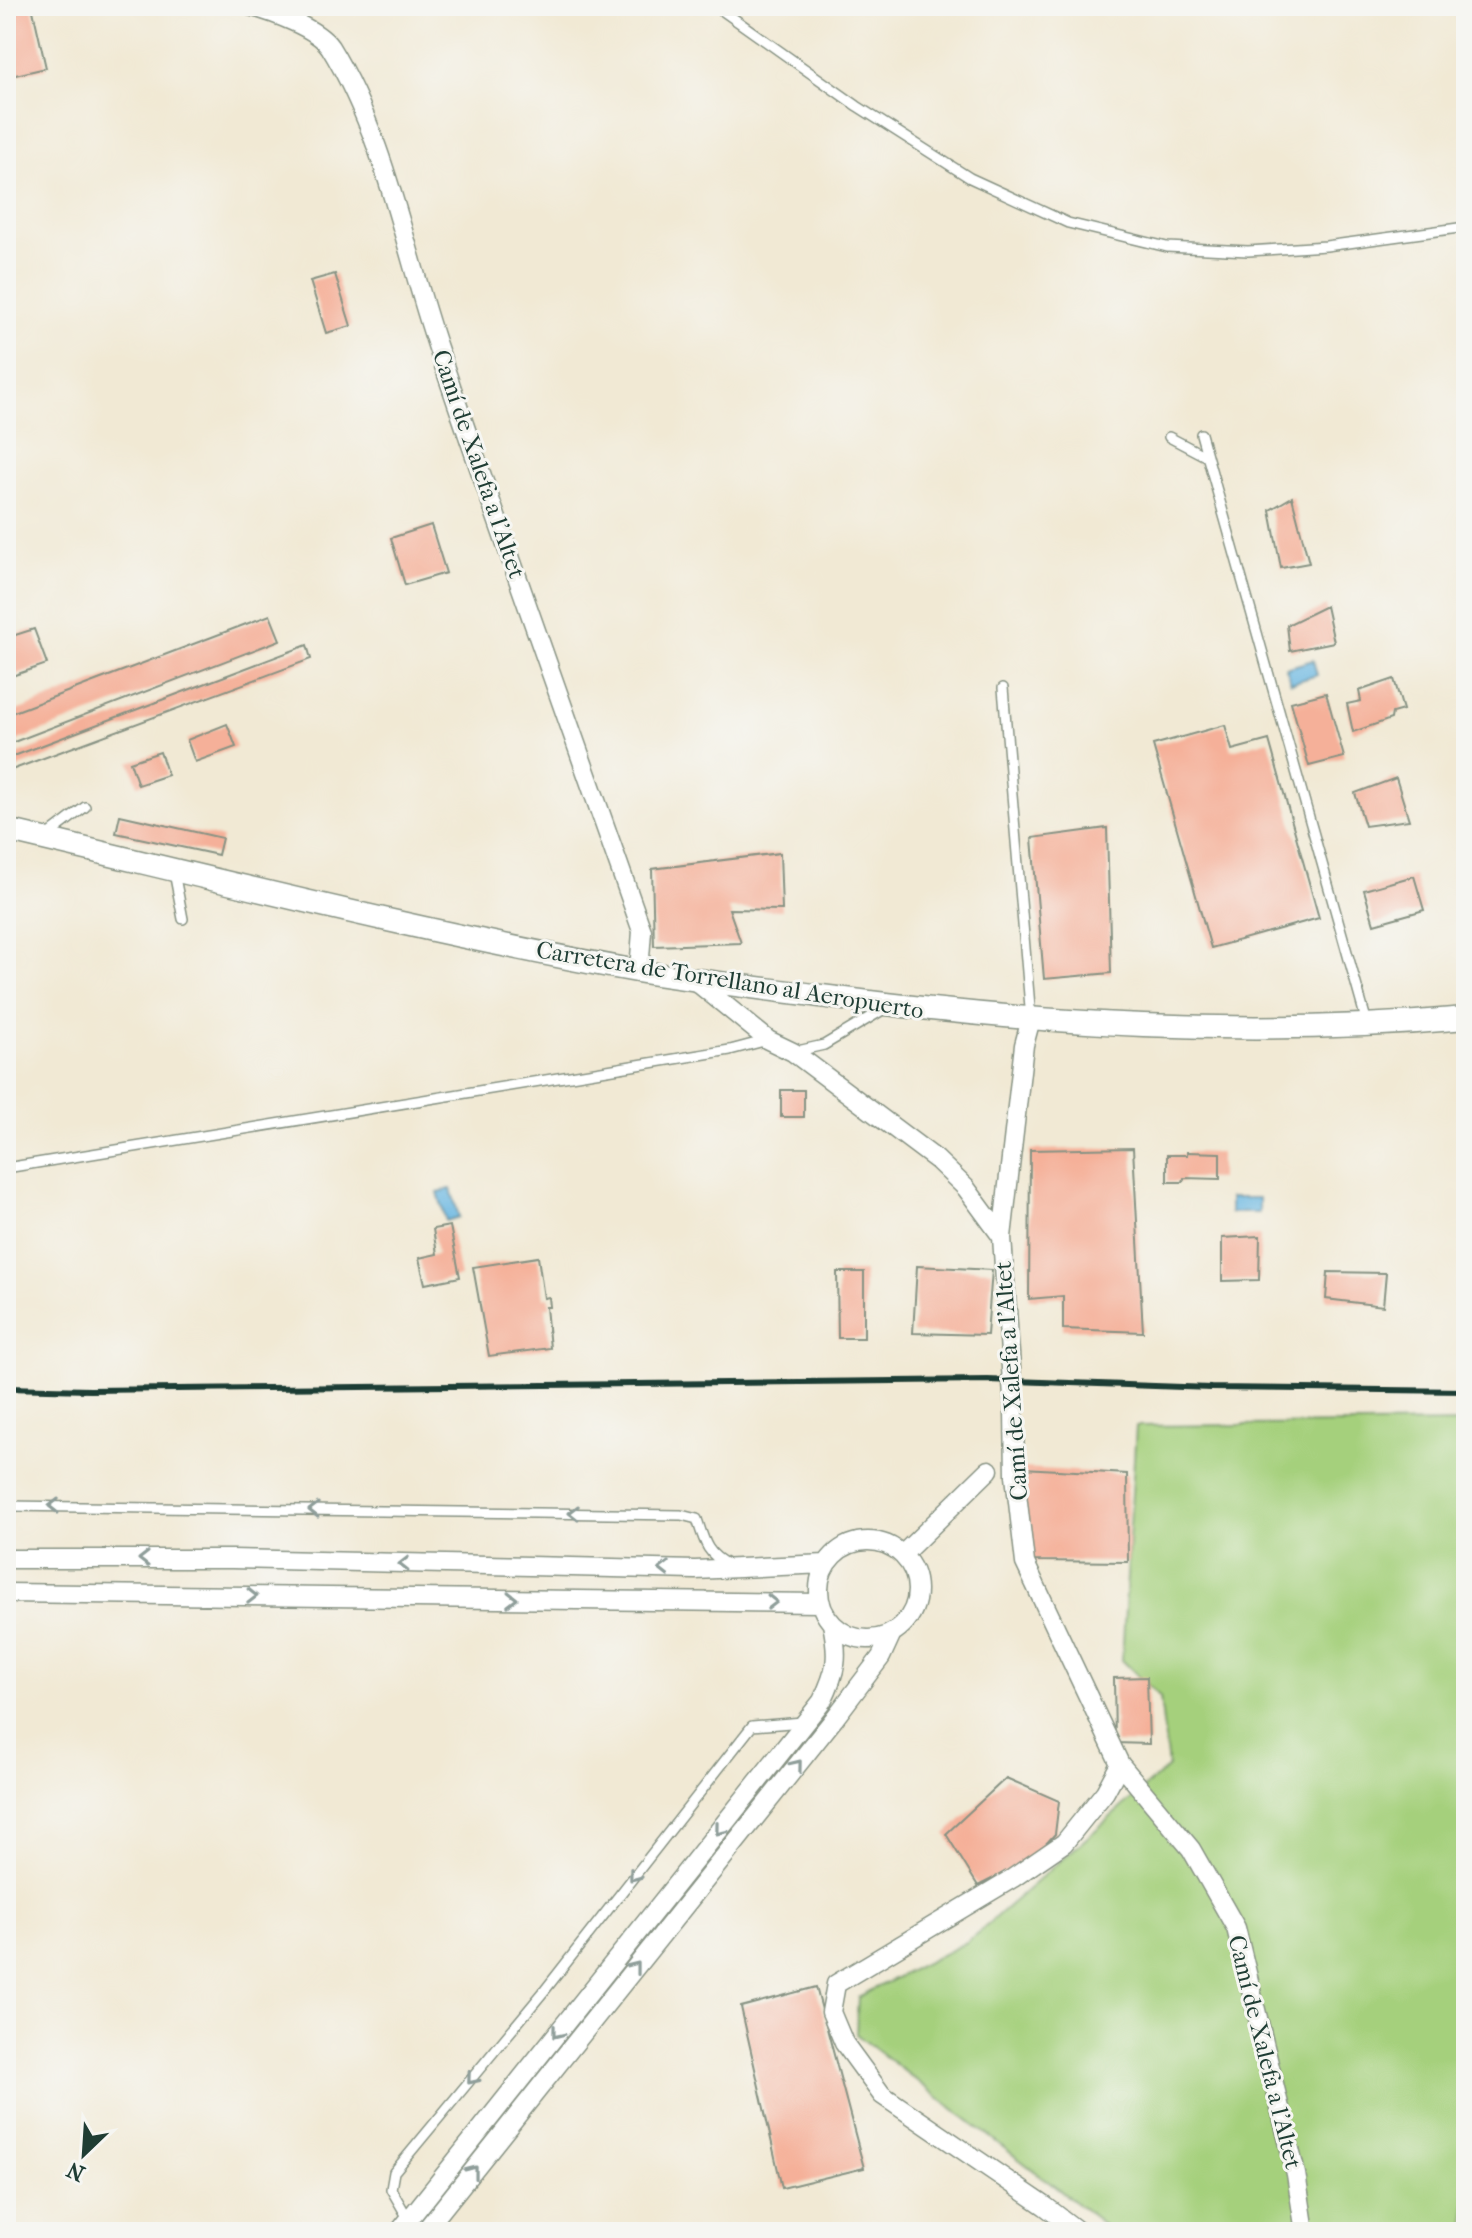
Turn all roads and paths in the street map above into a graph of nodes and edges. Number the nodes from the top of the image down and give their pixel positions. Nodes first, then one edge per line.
1 (250, 6) edge
2 (716, 6) edge
3 (1466, 227) edge
4 (1201, 434) dead end
5 (1169, 437) dead end
6 (1207, 457) junction
7 (1003, 688) dead end
8 (85, 807) dead end
9 (6, 830) edge
10 (44, 839) junction
11 (173, 869) junction
12 (183, 919) dead end
13 (639, 971) junction
14 (693, 979) junction
15 (891, 1005) junction
16 (1466, 1018) edge
17 (1031, 1019) junction
18 (1368, 1026) junction
19 (768, 1040) junction
20 (793, 1052) junction
21 (6, 1168) edge
22 (1002, 1237) junction
23 (989, 1470) dead end
24 (6, 1506) edge
25 (902, 1555) junction
26 (6, 1559) edge
27 (826, 1564) junction
28 (736, 1568) junction
29 (6, 1593) edge
30 (821, 1603) junction
31 (832, 1624) junction
32 (892, 1633) junction
33 (806, 1722) junction
34 (1120, 1764) junction
35 (404, 2226) edge
36 (424, 2232) edge
37 (1079, 2232) edge
38 (1305, 2232) edge

1 - 13 street, Camí de Xalefa a l'Altet
2 - 3 lane
4 - 6 lane
5 - 6 lane
6 - 18 lane
7 - 17 lane
8 - 10 lane
9 - 10 street, Carretera de Torrellano al Aeropuerto
10 - 11 street, Carretera de Torrellano al Aeropuerto
11 - 12 lane
11 - 13 street, Carretera de Torrellano al Aeropuerto
13 - 14 street, Carretera de Torrellano al Aeropuerto
14 - 15 street, Carretera de Torrellano al Aeropuerto
14 - 19 street, Camí de Xalefa a l'Altet
15 - 17 street, Carretera de Torrellano al Aeropuerto
15 - 20 lane
16 - 18 street, Carretera de Torrellano al Aeropuerto
17 - 18 street, Carretera de Torrellano al Aeropuerto
17 - 22 street
19 - 20 street, Camí de Xalefa a l'Altet
19 - 21 lane
20 - 22 street, Camí de Xalefa a l'Altet
22 - 34 street, Camí de Xalefa a l'Altet
23 - 25 street
28 -> 24 lane
25 - 27 street
25 - 32 street
28 -> 26 street
27 - 28 street
27 - 30 street
29 -> 30 street
30 - 31 street
31 - 32 street
31 - 33 street
36 -> 32 street
33 -> 35 street
33 -> 35 lane
34 - 37 street
34 - 38 street, Camí de Xalefa a l'Altet

